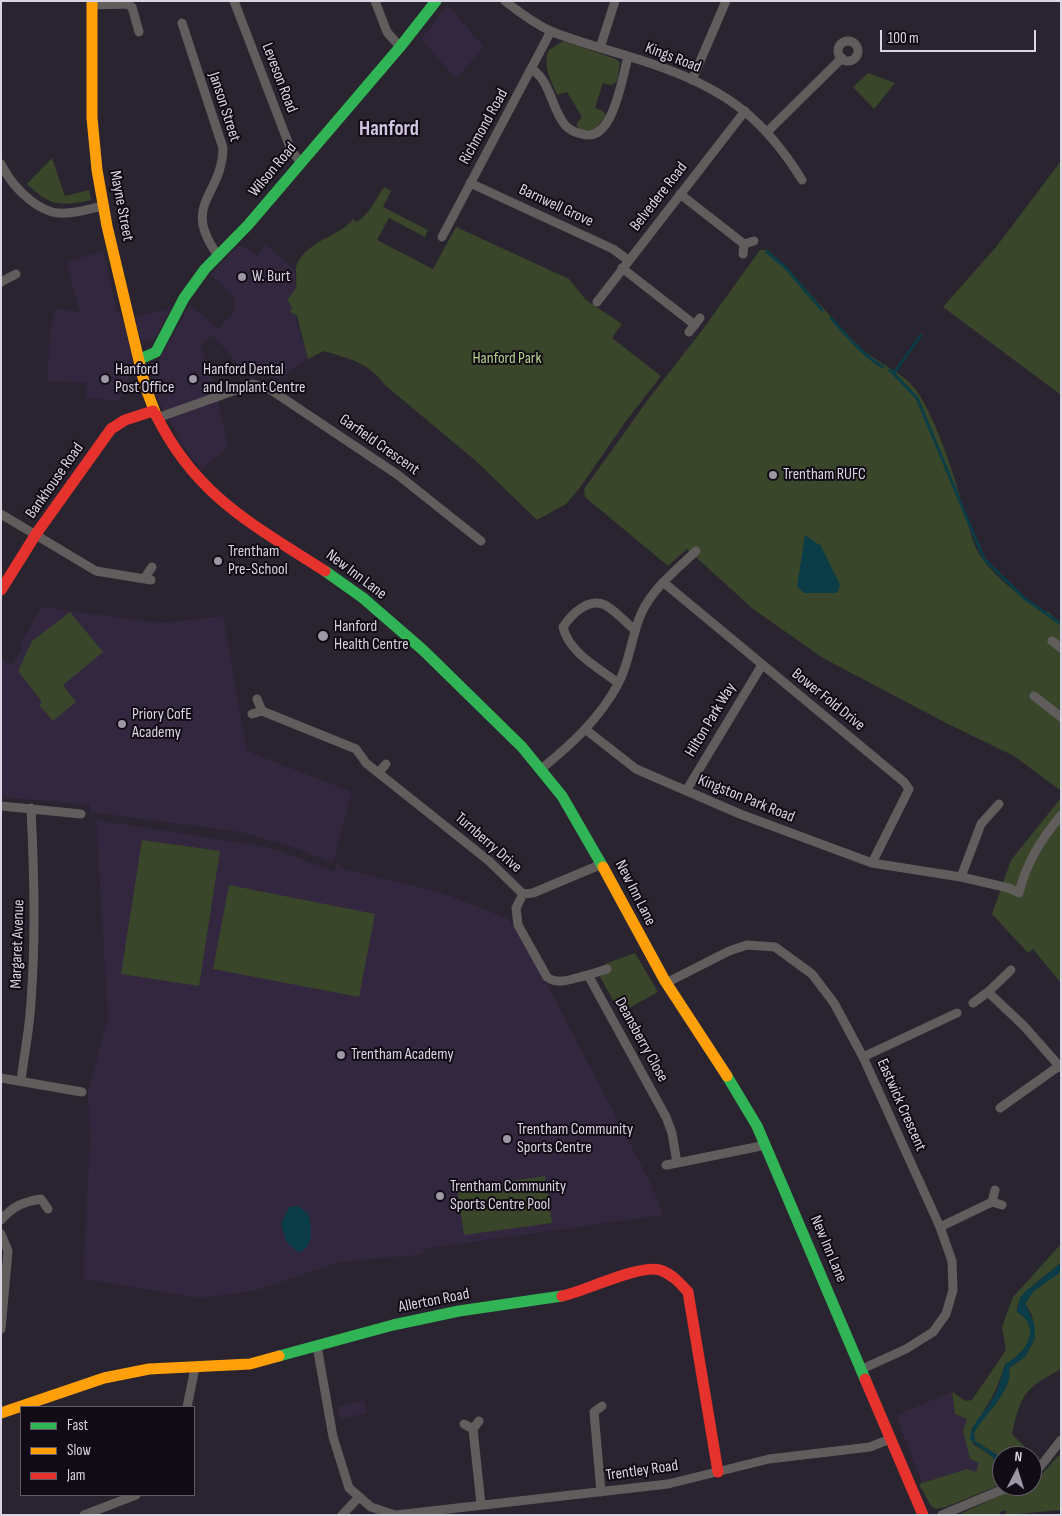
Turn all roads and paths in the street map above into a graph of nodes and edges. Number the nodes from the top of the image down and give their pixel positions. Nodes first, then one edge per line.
1 (234, 1) edge
2 (375, 1) edge
3 (436, 1) edge
4 (505, 1) edge
5 (615, 1) edge
6 (726, 1) edge
7 (92, 3) edge
8 (182, 23) dead end
9 (139, 32) dead end
10 (551, 32) junction
11 (400, 47) junction
12 (600, 48) junction
13 (628, 57) junction
14 (842, 58) dead end
15 (532, 69) junction
16 (692, 80) junction
17 (745, 111) junction
18 (768, 131) junction
19 (301, 163) junction
20 (1, 164) edge
21 (802, 180) dead end
22 (470, 183) junction
23 (680, 194) junction
24 (103, 206) junction
25 (442, 237) dead end
26 (754, 241) dead end
27 (217, 254) junction
28 (628, 260) junction
29 (622, 268) junction
30 (16, 274) dead end
31 (1, 282) edge
32 (596, 302) dead end
33 (695, 325) dead end
34 (140, 359) junction
35 (155, 415) junction
36 (1, 514) edge
37 (36, 534) junction
38 (481, 541) dead end
39 (696, 551) dead end
40 (152, 567) dead end
41 (663, 582) junction
42 (1, 590) edge
43 (635, 630) junction
44 (1052, 641) dead end
45 (1061, 648) edge
46 (762, 665) junction
47 (618, 683) junction
48 (1034, 696) dead end
49 (257, 699) dead end
50 (262, 711) junction
51 (252, 714) dead end
52 (1061, 717) edge
53 (585, 729) junction
54 (386, 764) dead end
55 (541, 769) junction
56 (378, 773) junction
57 (686, 791) junction
58 (999, 804) dead end
59 (1, 806) edge
60 (31, 808) junction
61 (81, 814) dead end
62 (1061, 815) edge
63 (872, 863) junction
64 (602, 864) junction
65 (961, 877) junction
66 (523, 894) junction
67 (607, 969) dead end
68 (1011, 970) dead end
69 (588, 975) junction
70 (666, 983) junction
71 (988, 992) junction
72 (974, 1003) dead end
73 (957, 1014) dead end
74 (863, 1056) junction
75 (1060, 1067) edge
76 (1, 1078) edge
77 (21, 1081) junction
78 (82, 1092) dead end
79 (1012, 1099) junction
80 (1000, 1108) dead end
81 (1017, 1108) dead end
82 (766, 1145) junction
83 (677, 1163) junction
84 (666, 1165) dead end
85 (996, 1190) dead end
86 (992, 1202) junction
87 (1002, 1205) dead end
88 (48, 1209) dead end
89 (1, 1220) edge
90 (940, 1227) junction
91 (1, 1234) edge
92 (1, 1329) edge
93 (317, 1346) junction
94 (195, 1368) junction
95 (862, 1369) junction
96 (22, 1406) edge
97 (187, 1406) edge
98 (602, 1406) dead end
99 (20, 1407) edge
100 (1, 1413) edge
101 (479, 1421) dead end
102 (464, 1424) dead end
103 (473, 1429) junction
104 (890, 1439) junction
105 (1061, 1440) edge
106 (1042, 1464) edge
107 (718, 1472) junction
108 (602, 1492) junction
109 (992, 1494) edge
110 (133, 1496) edge
111 (358, 1498) junction
112 (481, 1504) junction
113 (84, 1515) edge
114 (342, 1515) edge
115 (395, 1515) edge
116 (923, 1515) edge
117 (942, 1515) edge

1 - 19 street, Leveson Road
2 - 11 street
3 - 11 street, Wilson Road
4 - 10 street, Kings Road
5 - 12 street
6 - 16 street
7 - 9 street
7 - 24 street, Mayne Street
8 - 27 street, Janson Street
10 - 12 street, Kings Road
10 - 15 street, Richmond Road
11 - 19 street, Wilson Road
12 - 13 street, Kings Road
13 - 15 street
13 - 16 street, Kings Road
14 - 18 street
15 - 22 street, Richmond Road
16 - 17 street, Kings Road
17 - 18 street, Kings Road
17 - 23 street, Belvedere Road
18 - 21 street, Kings Road
19 - 27 street, Wilson Road
20 - 24 street
22 - 25 street, Richmond Road
22 - 28 street, Barnwell Grove
23 - 26 street
23 - 28 street, Belvedere Road
24 - 34 street, Mayne Street
27 - 34 street, Wilson Road
28 - 29 street, Belvedere Road
29 - 32 street, Belvedere Road
29 - 33 street
30 - 31 street
34 - 35 street, Mayne Street
35 - 37 street, Bankhouse Road
35 - 38 street, Garfield Crescent
35 - 55 street, New Inn Lane
36 - 37 street
37 - 40 street
37 - 42 street, Bankhouse Road
39 - 41 street
41 - 43 street
41 - 46 street, Bower Fold Drive
43 - 47 street
43 - 47 street
44 - 45 street
46 - 57 street, Hilton Park Way
46 - 63 street, Bower Fold Drive
47 - 53 street
48 - 52 street
49 - 50 street
50 - 51 street
50 - 56 street, Turnberry Drive
53 - 55 street
53 - 57 street, Kingston Park Road
54 - 56 street
55 - 64 street, New Inn Lane
56 - 66 street, Turnberry Drive
57 - 63 street, Kingston Park Road
58 - 65 street
59 - 60 street
60 - 61 street
60 - 77 street, Margaret Avenue
62 - 65 street, Kingston Park Road
63 - 65 street, Kingston Park Road
64 - 66 street, Turnberry Drive
64 - 70 street, New Inn Lane
66 - 69 street
67 - 69 street
68 - 71 street
69 - 83 street, Deansberry Close
70 - 74 street, Eastwick Crescent
70 - 82 street, New Inn Lane
71 - 72 street
71 - 75 street
73 - 74 street
74 - 90 street, Eastwick Crescent
75 - 79 street
76 - 77 street
77 - 78 street
79 - 80 street
79 - 81 street
82 - 83 street
82 - 95 street, New Inn Lane
83 - 84 street
85 - 86 street
86 - 87 street
86 - 90 street
88 - 89 street
90 - 95 street, Eastwick Crescent
91 - 92 street
93 - 94 street, Allerton Road
93 - 107 street, Allerton Road
93 - 111 street, Trentley Road
94 - 96 street, Allerton Road
94 - 97 street
95 - 104 street, New Inn Lane
98 - 108 street
99 - 100 street, Allerton Road
101 - 103 street
102 - 103 street
103 - 112 street
104 - 107 street, Trentley Road
104 - 116 street, New Inn Lane
105 - 106 street
107 - 108 street, Trentley Road
108 - 112 street, Trentley Road
109 - 117 street
110 - 113 street
111 - 114 street
111 - 115 street, Trentley Road
112 - 115 street, Trentley Road

